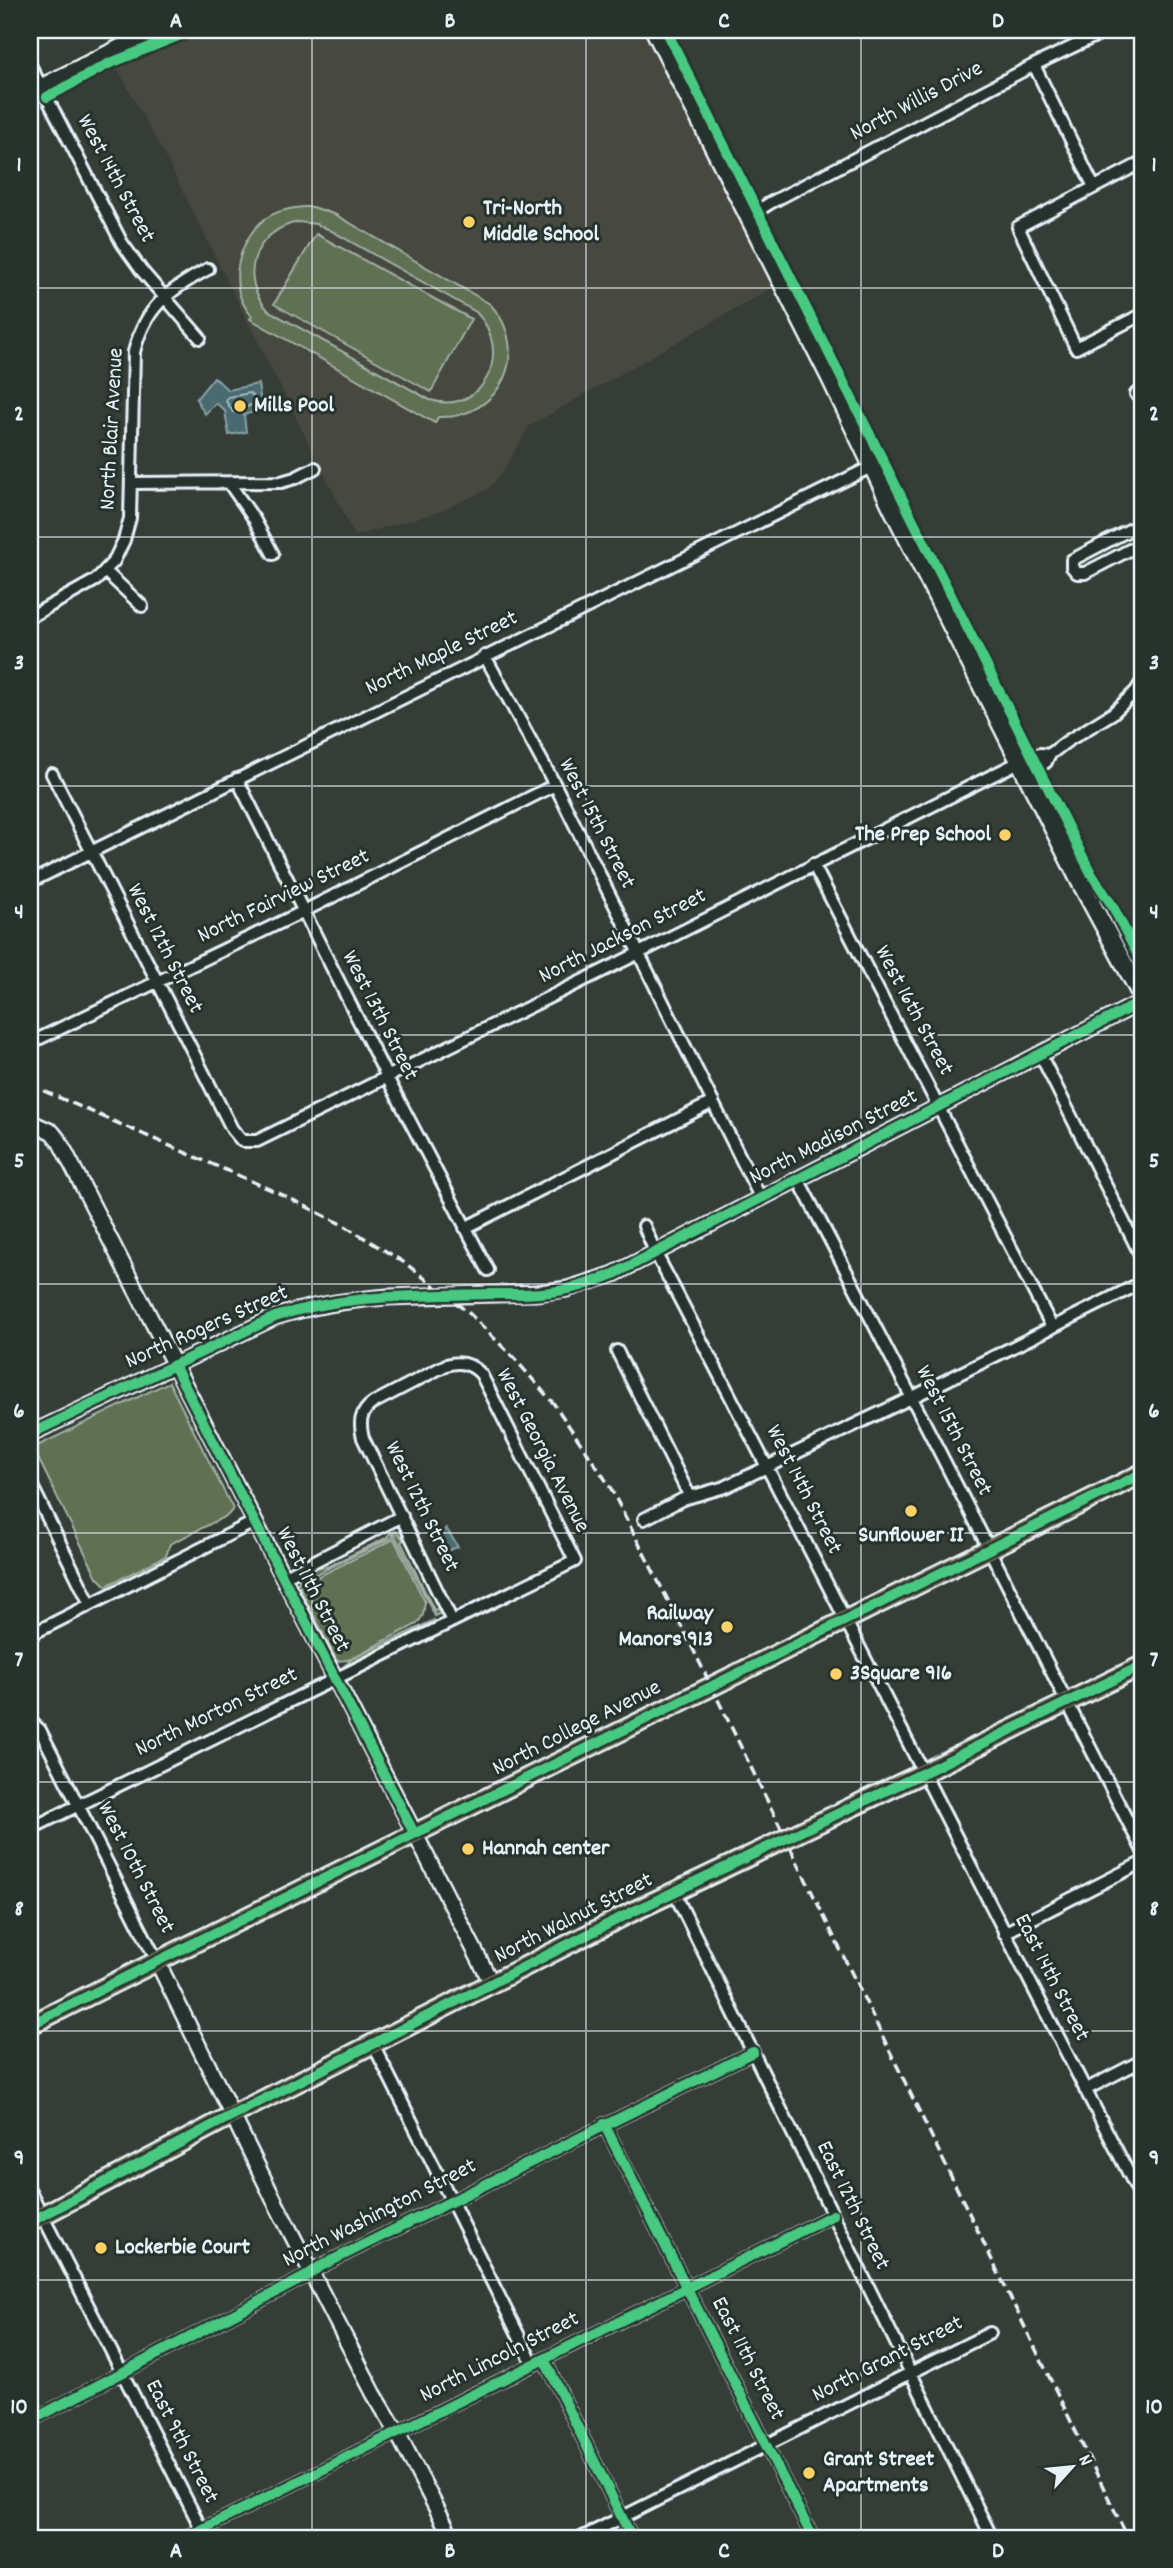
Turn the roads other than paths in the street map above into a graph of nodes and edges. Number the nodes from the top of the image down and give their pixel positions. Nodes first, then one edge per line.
1 (155, 30) edge
2 (654, 30) edge
3 (1108, 30) edge
4 (30, 65) edge
5 (1034, 65) junction
6 (36, 89) edge
7 (1143, 162) edge
8 (1094, 187) junction
9 (748, 217) junction
10 (208, 269) dead end
11 (165, 295) junction
12 (1143, 314) edge
13 (201, 338) dead end
14 (873, 466) junction
15 (315, 468) dead end
16 (131, 483) junction
17 (229, 483) junction
18 (1143, 525) edge
19 (1143, 543) edge
20 (273, 554) dead end
21 (105, 571) junction
22 (142, 606) dead end
23 (30, 617) edge
24 (485, 656) junction
25 (1143, 680) edge
26 (1140, 694) edge
27 (1023, 768) junction
28 (52, 774) dead end
29 (237, 779) junction
30 (555, 785) junction
31 (91, 851) junction
32 (813, 864) junction
33 (30, 882) edge
34 (303, 912) junction
35 (637, 954) junction
36 (157, 983) junction
37 (1143, 1000) edge
38 (30, 1043) edge
39 (1040, 1054) junction
40 (387, 1077) junction
41 (713, 1102) junction
42 (940, 1107) junction
43 (30, 1122) edge
44 (242, 1141) joint
45 (798, 1179) junction
46 (761, 1199) junction
47 (644, 1226) dead end
48 (465, 1228) junction
49 (656, 1254) junction
50 (1143, 1260) edge
51 (488, 1270) dead end
52 (1143, 1282) edge
53 (536, 1293) joint
54 (1052, 1326) junction
55 (617, 1352) dead end
56 (467, 1364) joint
57 (174, 1365) junction
58 (913, 1397) junction
59 (30, 1434) edge
60 (768, 1467) junction
61 (1143, 1473) edge
62 (30, 1482) edge
63 (690, 1497) junction
64 (402, 1516) junction
65 (644, 1519) dead end
66 (254, 1522) junction
67 (988, 1550) junction
68 (575, 1561) joint
69 (282, 1578) junction
70 (90, 1604) junction
71 (846, 1621) junction
72 (452, 1622) junction
73 (30, 1635) edge
74 (1143, 1665) edge
75 (334, 1679) junction
76 (1067, 1703) junction
77 (30, 1721) edge
78 (923, 1773) junction
79 (77, 1805) junction
80 (30, 1829) edge
81 (414, 1833) junction
82 (1143, 1851) edge
83 (1143, 1862) edge
84 (674, 1892) junction
85 (1004, 1933) junction
86 (157, 1961) junction
87 (492, 1984) junction
88 (30, 2025) edge
89 (373, 2044) junction
90 (752, 2052) junction
91 (1143, 2060) edge
92 (1085, 2090) junction
93 (233, 2115) junction
94 (604, 2124) junction
95 (30, 2190) edge
96 (451, 2200) junction
97 (1143, 2201) edge
98 (833, 2215) junction
99 (36, 2218) edge
100 (311, 2272) junction
101 (687, 2288) junction
102 (990, 2333) dead end
103 (544, 2359) junction
104 (533, 2364) junction
105 (122, 2373) junction
106 (910, 2373) junction
107 (30, 2421) edge
108 (397, 2432) junction
109 (766, 2444) junction
110 (622, 2516) junction
111 (204, 2534) edge
112 (185, 2538) edge
113 (452, 2538) edge
114 (581, 2538) edge
115 (632, 2538) edge
116 (813, 2538) edge
117 (992, 2538) edge

1 - 6 street
2 - 9 main road
3 - 5 street, North Willis Drive
4 - 6 street, West 14th Street
5 - 8 street
5 - 9 street, North Willis Drive
6 - 11 street, West 14th Street
7 - 8 street
8 - 12 street
9 - 14 main road
10 - 11 street, North Blair Avenue
11 - 13 street, West 14th Street
11 - 16 street, North Blair Avenue
14 - 24 street, North Maple Street
14 - 27 main road
15 - 17 street
16 - 17 street
16 - 21 street, North Blair Avenue
17 - 20 street
18 - 19 street
21 - 22 street
21 - 23 street, North Blair Avenue
24 - 29 street, North Maple Street
24 - 30 street, West 15th Street
25 - 26 street
26 - 27 street, North Jackson Street
27 - 32 street, North Jackson Street
27 - 37 main road
28 - 31 street, West 12th Street
29 - 31 street, North Maple Street
29 - 34 street, West 13th Street
30 - 34 street, North Fairview Street
30 - 35 street, West 15th Street
31 - 33 street, North Maple Street
31 - 36 street, West 12th Street
32 - 35 street, North Jackson Street
32 - 42 street, West 16th Street
34 - 36 street, North Fairview Street
34 - 40 street, West 13th Street
35 - 40 street, North Jackson Street
35 - 41 street, West 15th Street
36 - 38 street, North Fairview Street
36 - 44 street, West 12th Street
37 - 39 street, North Madison Street
39 - 42 street, North Madison Street
39 - 50 street
40 - 44 street, North Jackson Street
40 - 48 street, West 13th Street
41 - 46 street, West 15th Street
41 - 48 street
42 - 45 street, North Madison Street
42 - 54 street, West 16th Street
43 - 57 street, West 11th Street
45 - 46 street, North Madison Street
45 - 58 street, West 15th Street
46 - 49 street, North Madison Street
47 - 49 street, West 14th Street
48 - 51 street, West 13th Street
49 - 53 street, North Madison Street
49 - 60 street, West 14th Street
52 - 54 street
53 - 57 street, North Rogers Street, bridge
54 - 58 street
55 - 63 street
56 - 64 street, West 12th Street
56 - 68 street, West Georgia Avenue
57 - 59 street, North Rogers Street
57 - 66 street, West 11th Street
58 - 60 street
58 - 67 street, West 15th Street
60 - 63 street
60 - 71 street, West 14th Street
61 - 67 main road, North College Avenue
62 - 70 street
63 - 65 street
64 - 69 street
64 - 72 street, West 12th Street
66 - 69 street, West 11th Street
66 - 70 street
67 - 71 main road, North College Avenue
67 - 76 street, West 15th Street
68 - 72 street, North Morton Street
69 - 75 street, West 11th Street
70 - 73 street
71 - 78 street, West 14th Street
71 - 81 main road, North College Avenue
72 - 75 street, North Morton Street
74 - 76 main road, North Walnut Street
75 - 79 street, North Morton Street
75 - 81 street, West 11th Street
76 - 78 main road, North Walnut Street
76 - 82 street, West 15th Street
77 - 79 street, West 10th Street
78 - 84 main road, North Walnut Street
78 - 85 street, East 14th Street
79 - 80 street, North Morton Street
79 - 86 street, West 10th Street
81 - 86 main road, North College Avenue
81 - 87 street, West 11th Street
83 - 85 street
84 - 87 main road, North Walnut Street
84 - 90 street, East 12th Street
85 - 92 street, East 14th Street
86 - 88 main road, North College Avenue
86 - 93 street, West 10th Street
87 - 89 main road, North Walnut Street
89 - 93 main road, North Walnut Street
89 - 96 street
90 - 94 street, North Washington Street
90 - 98 street, East 12th Street
91 - 92 street
92 - 97 street, East 14th Street
93 - 99 main road, North Walnut Street
93 - 100 street, West 10th Street
94 - 96 street, North Washington Street
94 - 101 street, East 11th Street
95 - 99 street, East 9th Street
96 - 100 street, North Washington Street
96 - 104 street
98 - 101 street, North Lincoln Street
98 - 106 street, East 12th Street
99 - 105 street, East 9th Street
100 - 105 street, North Washington Street
100 - 108 street, West 10th Street
101 - 103 street, North Lincoln Street
101 - 109 street, East 11th Street
102 - 106 street, North Grant Street
103 - 104 street, North Lincoln Street
103 - 110 street
104 - 108 street, North Lincoln Street
105 - 107 street, North Washington Street
105 - 111 street, East 9th Street
106 - 109 street, North Grant Street
106 - 117 street, East 12th Street
108 - 111 street, North Lincoln Street
108 - 113 street, West 10th Street
109 - 110 street, North Grant Street
109 - 116 street, East 11th Street
110 - 114 street, North Grant Street
110 - 115 street
111 - 112 street, North Lincoln Street

